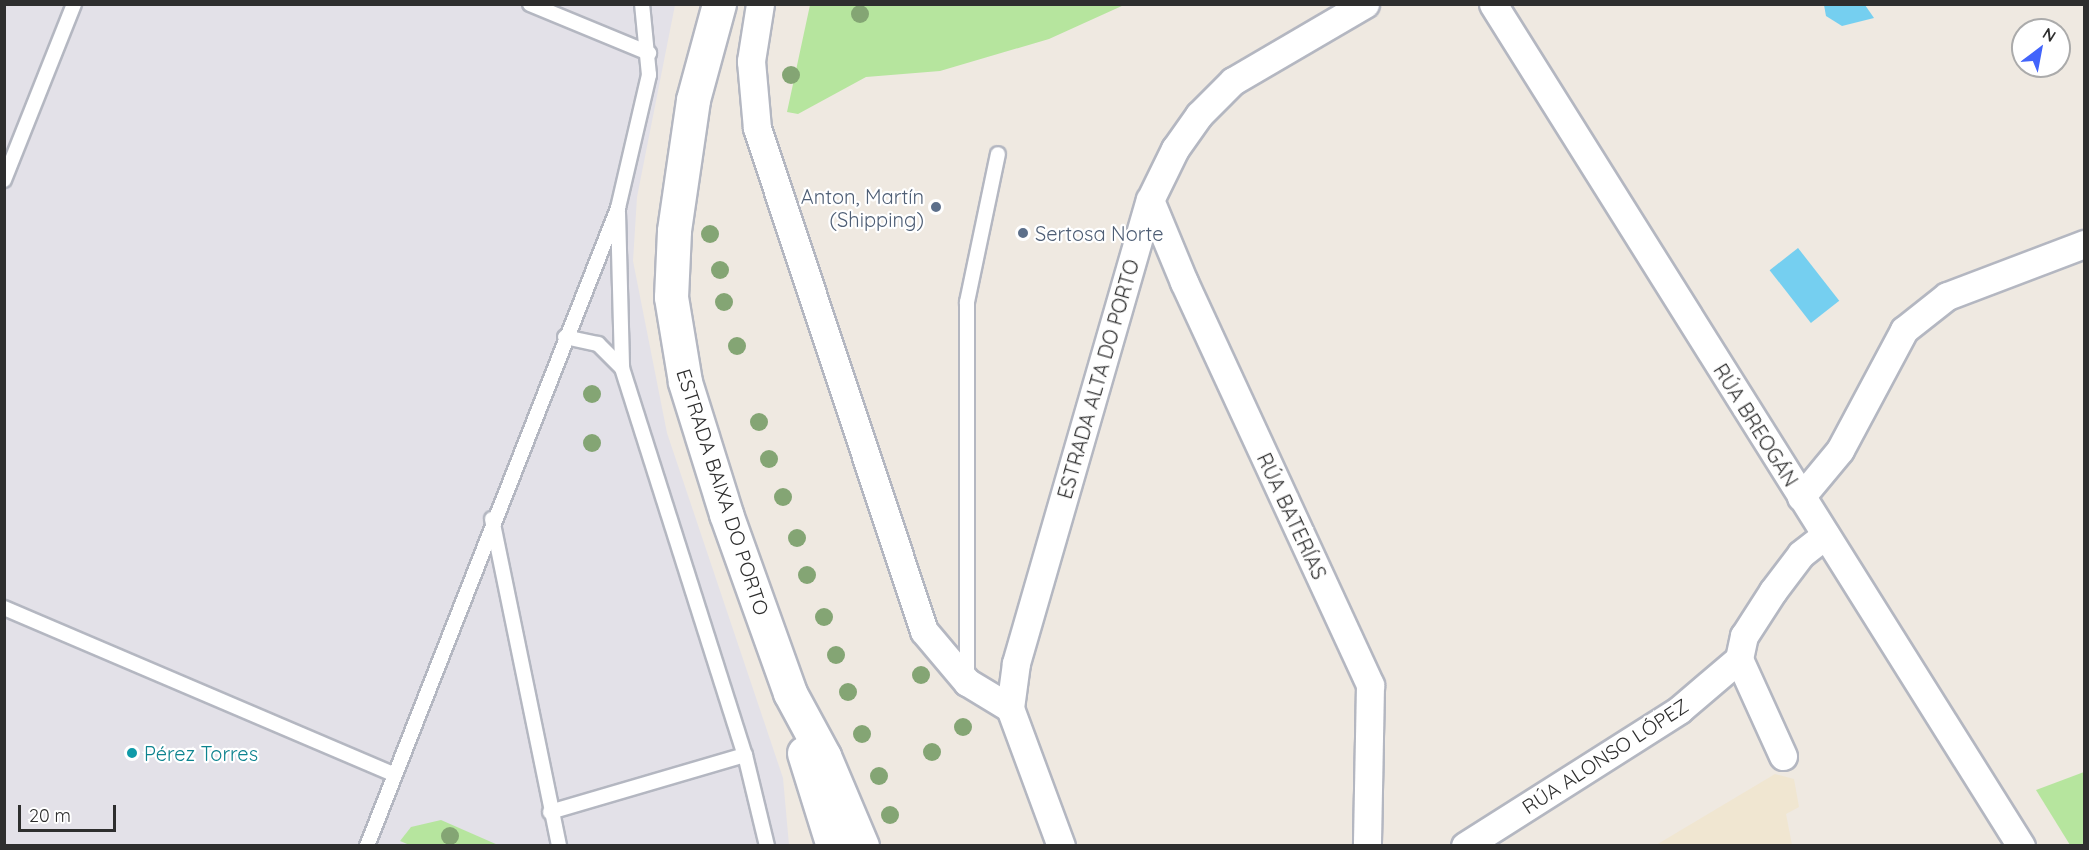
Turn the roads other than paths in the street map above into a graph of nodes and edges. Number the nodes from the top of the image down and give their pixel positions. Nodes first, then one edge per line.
1 (74, 4) edge
2 (530, 4) edge
3 (642, 4) edge
4 (719, 4) edge
5 (760, 4) edge
6 (1365, 4) edge
7 (1492, 4) edge
8 (649, 53) junction
9 (998, 154) dead end
10 (4, 180) edge
11 (1150, 200) junction
12 (618, 208) junction
13 (2085, 244) edge
14 (566, 337) junction
15 (622, 368) junction
16 (1801, 497) junction
17 (492, 519) junction
18 (1825, 535) junction
19 (4, 608) edge
20 (1739, 659) junction
21 (967, 682) junction
22 (790, 693) junction
23 (1010, 708) junction
24 (746, 755) junction
25 (1783, 756) dead end
26 (394, 774) junction
27 (550, 812) junction
28 (367, 846) edge
29 (559, 846) edge
30 (767, 846) edge
31 (833, 846) edge
32 (862, 846) edge
33 (1061, 846) edge
34 (1367, 846) edge
35 (1465, 846) edge
36 (2021, 846) edge

1 - 10 lane
2 - 8 lane
3 - 8 lane
4 - 22 main road, ESTRADA BAIXA DO PORTO
5 - 21 street
6 - 11 street, ESTRADA ALTA DO PORTO
7 - 16 street, RÚA BREOGÁN
8 - 12 lane
9 - 21 lane
11 - 23 street, ESTRADA ALTA DO PORTO
11 - 34 street, RÚA BATERÍAS
12 - 14 lane
12 - 15 lane
13 - 16 street
14 - 15 lane
14 - 17 lane
15 - 24 lane
16 - 18 street, RÚA BREOGÁN
17 - 26 lane
17 - 27 lane
18 - 20 street
18 - 36 street, RÚA BREOGÁN
19 - 26 lane
20 - 25 street
20 - 35 street, RÚA ALONSO LÓPEZ
21 - 23 street
22 - 31 main road, ESTRADA BAIXA DO PORTO
22 - 32 main road, ESTRADA BAIXA DO PORTO
23 - 33 street
24 - 27 lane
24 - 30 lane
26 - 28 lane
27 - 29 lane

